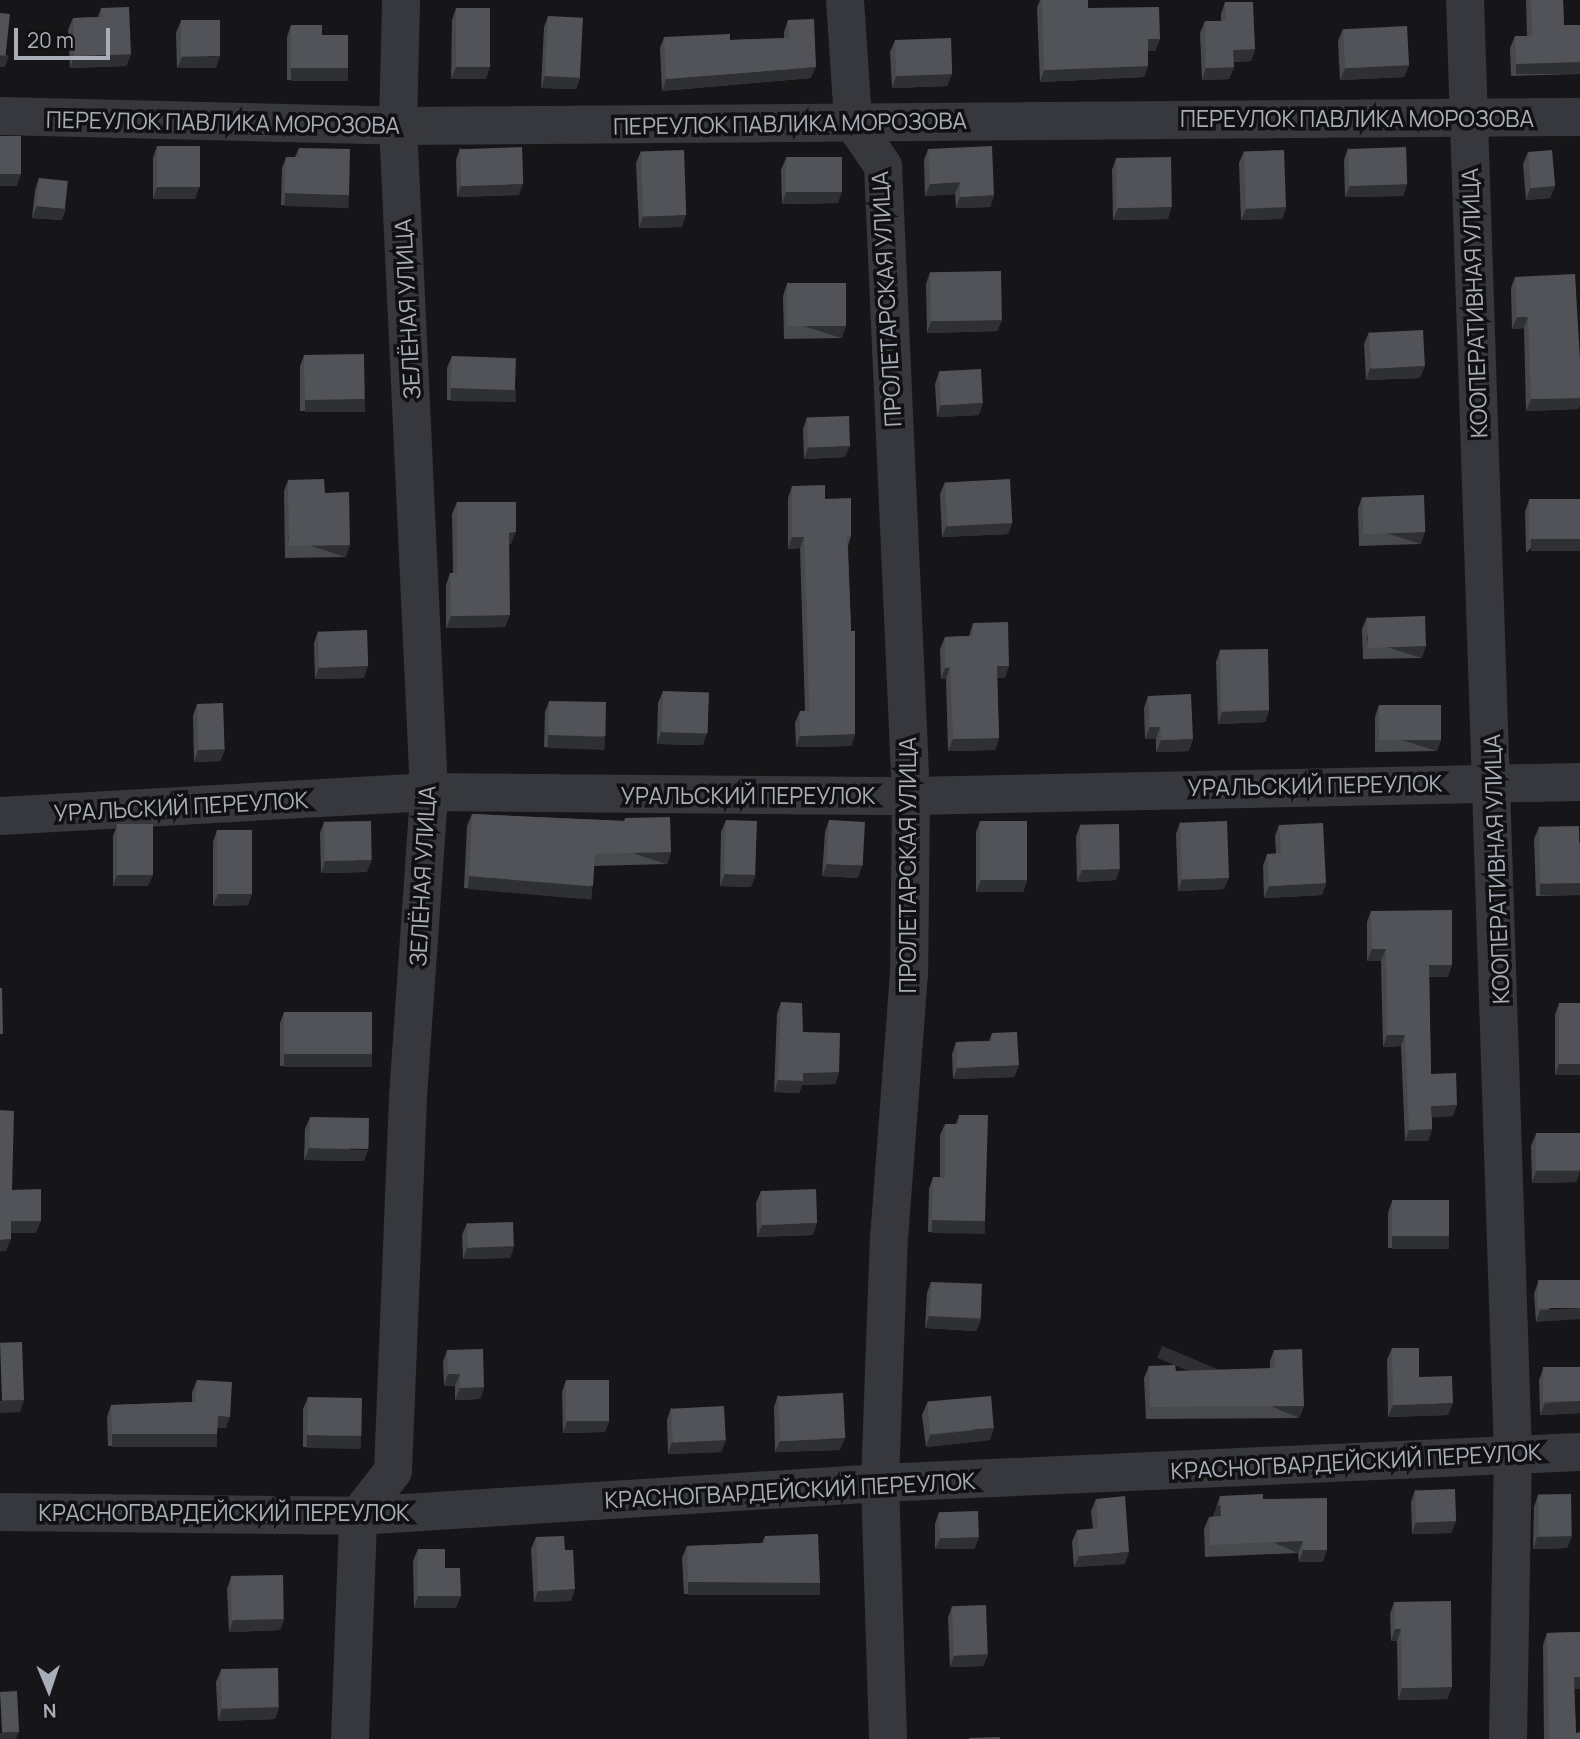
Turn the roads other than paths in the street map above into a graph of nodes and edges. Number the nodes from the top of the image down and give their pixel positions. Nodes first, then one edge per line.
1 (401, 0) edge
2 (845, 0) edge
3 (1465, 0) edge
4 (0, 116) edge
5 (1467, 116) junction
6 (1580, 117) edge
7 (853, 122) junction
8 (398, 127) junction
9 (1494, 781) junction
10 (1580, 782) edge
11 (429, 792) junction
12 (911, 796) junction
13 (0, 816) edge
14 (1513, 1452) junction
15 (1580, 1452) edge
16 (880, 1483) junction
17 (0, 1512) edge
18 (358, 1516) junction
19 (350, 1739) edge
20 (888, 1739) edge
21 (1508, 1739) edge

1 - 8 street, ЗЕЛЁНАЯ УЛИЦА
2 - 7 street
3 - 5 street, КООПЕРАТИВНАЯ УЛИЦА
4 - 8 street, ПЕРЕУЛОК ПАВЛИКА МОРОЗОВА
5 - 6 street, ПЕРЕУЛОК ПАВЛИКА МОРОЗОВА
5 - 7 street, ПЕРЕУЛОК ПАВЛИКА МОРОЗОВА
5 - 9 street, КООПЕРАТИВНАЯ УЛИЦА
7 - 8 street, ПЕРЕУЛОК ПАВЛИКА МОРОЗОВА
7 - 12 street, ПРОЛЕТАРСКАЯ УЛИЦА
8 - 11 street, ЗЕЛЁНАЯ УЛИЦА
9 - 10 street, УРАЛЬСКИЙ ПЕРЕУЛОК
9 - 12 street, УРАЛЬСКИЙ ПЕРЕУЛОК
9 - 14 street, КООПЕРАТИВНАЯ УЛИЦА
11 - 12 street, УРАЛЬСКИЙ ПЕРЕУЛОК
11 - 13 street, УРАЛЬСКИЙ ПЕРЕУЛОК
11 - 18 street, ЗЕЛЁНАЯ УЛИЦА
12 - 16 street, ПРОЛЕТАРСКАЯ УЛИЦА
14 - 15 street, КРАСНОГВАРДЕЙСКИЙ ПЕРЕУЛОК
14 - 16 street, КРАСНОГВАРДЕЙСКИЙ ПЕРЕУЛОК
14 - 21 street, КООПЕРАТИВНАЯ УЛИЦА
16 - 18 street, КРАСНОГВАРДЕЙСКИЙ ПЕРЕУЛОК
16 - 20 street, ПРОЛЕТАРСКАЯ УЛИЦА
17 - 18 street, КРАСНОГВАРДЕЙСКИЙ ПЕРЕУЛОК
18 - 19 street

